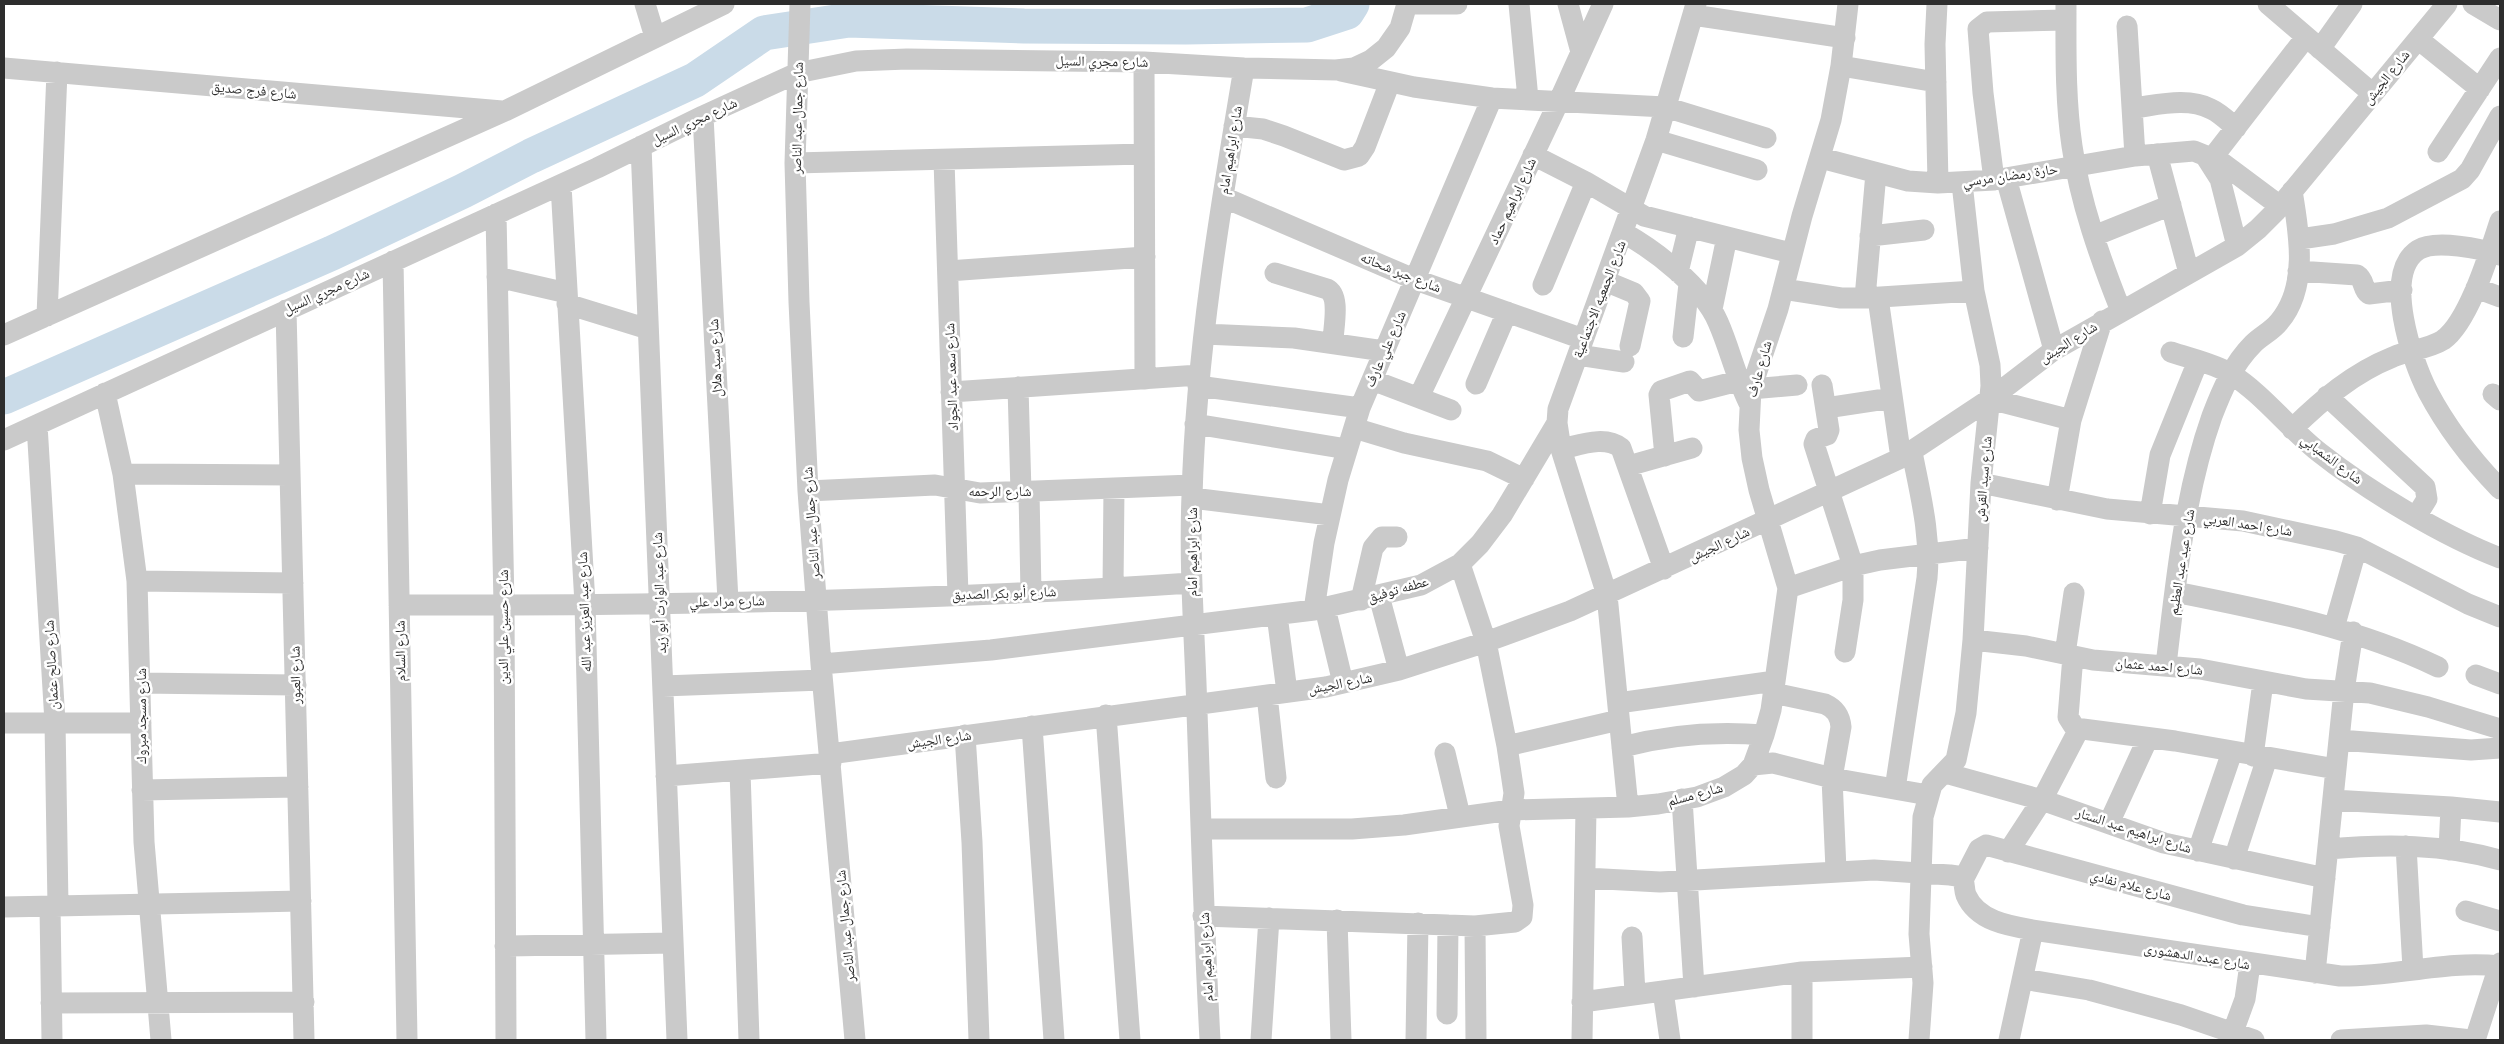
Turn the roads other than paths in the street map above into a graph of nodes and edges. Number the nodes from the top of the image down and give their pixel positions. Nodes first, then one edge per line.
1 (645, 4) edge
2 (724, 4) edge
3 (800, 4) edge
4 (1407, 4) edge
5 (1457, 4) edge
6 (1519, 4) edge
7 (1568, 4) edge
8 (1603, 4) edge
9 (1848, 4) edge
10 (1937, 4) edge
11 (2270, 4) edge
12 (2352, 4) edge
13 (2447, 4) edge
14 (2473, 4) edge
15 (1694, 9) edge
16 (2066, 12) edge
17 (2500, 20) edge
18 (2127, 26) dead end
19 (655, 37) junction
20 (1845, 38) junction
21 (2418, 39) junction
22 (2313, 43) junction
23 (1581, 52) junction
24 (2500, 58) edge
25 (1144, 62) junction
26 (798, 64) junction
27 (1841, 66) junction
28 (4, 68) edge
29 (1244, 68) junction
30 (1336, 70) junction
31 (57, 72) junction
32 (1390, 82) junction
33 (1936, 82) junction
34 (2480, 88) junction
35 (2372, 94) junction
36 (1492, 98) junction
37 (1528, 99) junction
38 (1559, 101) junction
39 (1665, 107) junction
40 (2133, 108) junction
41 (504, 111) junction
42 (703, 116) junction
43 (2500, 116) edge
44 (1234, 126) junction
45 (2236, 128) junction
46 (1766, 138) dead end
47 (1656, 140) junction
48 (641, 146) junction
49 (2438, 152) dead end
50 (1144, 154) junction
51 (2157, 154) junction
52 (1534, 155) junction
53 (2207, 155) junction
54 (2135, 156) junction
55 (1821, 158) junction
56 (944, 160) junction
57 (795, 163) junction
58 (2076, 166) junction
59 (1757, 170) dead end
60 (1876, 173) junction
61 (2000, 179) junction
62 (1586, 182) junction
63 (1938, 183) junction
64 (1962, 183) junction
65 (560, 185) junction
66 (1223, 197) junction
67 (2286, 198) junction
68 (2171, 205) junction
69 (1632, 210) junction
70 (496, 214) junction
71 (2500, 221) edge
72 (1689, 227) junction
73 (1924, 230) dead end
74 (1624, 233) junction
75 (1870, 236) junction
76 (2094, 236) junction
77 (1727, 237) junction
78 (2300, 239) junction
79 (2237, 246) junction
80 (1791, 253) junction
81 (2495, 253) edge
82 (1145, 257) junction
83 (393, 261) junction
84 (948, 271) junction
85 (2298, 271) junction
86 (2189, 272) junction
87 (1275, 273) dead end
88 (497, 277) junction
89 (1684, 278) junction
90 (1416, 280) junction
91 (1605, 282) junction
92 (1542, 285) dead end
93 (2476, 288) junction
94 (1783, 289) junction
95 (2402, 290) junction
96 (1974, 291) junction
97 (2500, 297) edge
98 (567, 298) junction
99 (1466, 298) junction
100 (1872, 298) junction
101 (1712, 309) junction
102 (286, 310) junction
103 (2121, 311) junction
104 (1507, 312) junction
105 (47, 316) junction
106 (2102, 321) junction
107 (648, 329) junction
108 (4, 334) edge
109 (1204, 334) junction
110 (1684, 337) dead end
111 (1333, 342) junction
112 (1581, 347) junction
113 (2054, 350) junction
114 (1384, 351) junction
115 (2410, 351) junction
116 (2171, 352) dead end
117 (2198, 361) junction
118 (2230, 373) junction
119 (1145, 379) junction
120 (1199, 380) junction
121 (1372, 380) junction
122 (1476, 384) dead end
123 (1797, 385) dead end
124 (1822, 385) dead end
125 (1018, 387) junction
126 (951, 392) junction
127 (1746, 392) junction
128 (106, 393) junction
129 (2327, 396) junction
130 (1419, 397) junction
131 (1892, 398) junction
132 (1990, 399) junction
133 (1826, 408) junction
134 (1451, 410) dead end
135 (1357, 418) junction
136 (2071, 420) junction
137 (1557, 423) junction
138 (1195, 424) junction
139 (37, 425) junction
140 (2292, 429) junction
141 (4, 440) edge
142 (1692, 448) dead end
143 (1347, 449) junction
144 (1561, 449) junction
145 (1907, 455) junction
146 (1665, 456) junction
147 (1628, 466) junction
148 (123, 474) junction
149 (290, 475) junction
150 (1524, 479) junction
151 (1981, 483) junction
152 (1114, 488) junction
153 (954, 489) junction
154 (2500, 489) edge
155 (808, 491) junction
156 (1192, 491) junction
157 (1025, 492) junction
158 (1828, 493) junction
159 (2057, 500) junction
160 (2150, 514) junction
161 (1330, 515) junction
162 (2188, 515) junction
163 (2416, 515) junction
164 (1768, 521) junction
165 (1397, 537) dead end
166 (2357, 547) junction
167 (1978, 548) junction
168 (1929, 554) junction
169 (2500, 558) edge
170 (1460, 564) junction
171 (1853, 566) junction
172 (1664, 569) junction
173 (138, 581) junction
174 (293, 583) junction
175 (1191, 583) junction
176 (1113, 588) junction
177 (1788, 588) junction
178 (1031, 592) junction
179 (2074, 592) dead end
180 (2175, 592) junction
181 (958, 595) junction
182 (1607, 595) junction
183 (1370, 598) junction
184 (816, 599) junction
185 (728, 601) junction
186 (659, 602) junction
187 (585, 604) junction
188 (399, 605) junction
189 (504, 605) junction
190 (1320, 609) junction
191 (1277, 615) junction
192 (2500, 618) edge
193 (1193, 626) junction
194 (2344, 630) junction
195 (1973, 640) junction
196 (1486, 642) junction
197 (1845, 652) dead end
198 (2069, 655) junction
199 (2166, 665) junction
200 (2438, 668) dead end
201 (1399, 670) junction
202 (822, 672) junction
203 (2476, 675) dead end
204 (2263, 682) junction
205 (141, 683) junction
206 (1343, 684) junction
207 (2500, 684) edge
208 (296, 685) junction
209 (662, 686) junction
210 (1774, 687) junction
211 (2344, 691) junction
212 (1277, 694) junction
213 (1197, 704) junction
214 (1619, 711) junction
215 (1106, 715) junction
216 (55, 722) junction
217 (4, 723) edge
218 (141, 723) junction
219 (1032, 726) junction
220 (2079, 729) junction
221 (2500, 729) edge
222 (965, 735) junction
223 (1764, 735) junction
224 (2148, 738) junction
225 (2339, 740) junction
226 (1507, 746) junction
227 (1622, 747) junction
228 (2500, 748) edge
229 (2232, 752) junction
230 (1445, 753) dead end
231 (2260, 757) junction
232 (830, 759) junction
233 (1753, 764) junction
234 (2336, 769) junction
235 (740, 771) junction
236 (1945, 773) junction
237 (666, 776) junction
238 (1276, 778) dead end
239 (1832, 778) junction
240 (298, 787) junction
241 (142, 790) junction
242 (1895, 790) junction
243 (1928, 796) junction
244 (1682, 799) junction
245 (2042, 800) junction
246 (2333, 800) junction
247 (1628, 807) junction
248 (2451, 807) junction
249 (1586, 809) junction
250 (1511, 810) junction
251 (2500, 812) edge
252 (1460, 816) junction
253 (2109, 823) junction
254 (1202, 829) junction
255 (2406, 846) junction
256 (2328, 849) junction
257 (2449, 850) junction
258 (2198, 851) junction
259 (2008, 852) junction
260 (2234, 859) junction
261 (2500, 860) edge
262 (1836, 870) junction
263 (1920, 872) junction
264 (1585, 878) junction
265 (2325, 878) junction
266 (1963, 880) junction
267 (1687, 881) junction
268 (301, 901) junction
269 (149, 904) junction
270 (54, 906) junction
271 (4, 907) edge
272 (2466, 911) dead end
273 (1203, 916) junction
274 (1269, 918) junction
275 (1337, 920) junction
276 (2500, 921) edge
277 (1418, 923) junction
278 (1448, 925) junction
279 (1475, 926) junction
280 (2320, 927) junction
281 (2033, 930) junction
282 (1632, 937) dead end
283 (673, 943) junction
284 (595, 944) junction
285 (505, 946) junction
286 (2250, 964) junction
287 (2500, 965) edge
288 (1922, 967) junction
289 (2413, 969) junction
290 (1802, 972) junction
291 (2315, 973) junction
292 (2023, 979) junction
293 (1694, 987) junction
294 (1663, 991) junction
295 (1635, 994) junction
296 (158, 1002) junction
297 (304, 1002) junction
298 (1582, 1002) junction
299 (52, 1003) junction
300 (1447, 1014) dead end
301 (2231, 1036) edge
302 (2400, 1038) edge
303 (52, 1040) edge
304 (161, 1040) edge
305 (304, 1040) edge
306 (406, 1040) edge
307 (506, 1040) edge
308 (596, 1040) edge
309 (677, 1040) edge
310 (749, 1040) edge
311 (855, 1040) edge
312 (979, 1040) edge
313 (1054, 1040) edge
314 (1130, 1040) edge
315 (1210, 1040) edge
316 (1262, 1040) edge
317 (1341, 1040) edge
318 (1416, 1040) edge
319 (1476, 1040) edge
320 (1582, 1040) edge
321 (1670, 1040) edge
322 (1802, 1040) edge
323 (1919, 1040) edge
324 (2009, 1040) edge
325 (2254, 1040) edge
326 (2341, 1040) edge
327 (2471, 1040) edge
328 (2475, 1040) edge

1 - 19 street
2 - 19 street
3 - 26 street, شارع جمال عبد الناصر
4 - 5 street
4 - 30 street, شارع مجري السيل
6 - 37 street
7 - 23 street
8 - 23 street, شارع ابراهيم حماد
9 - 20 street, شارع عارف
10 - 33 street
11 - 22 street
12 - 22 street
13 - 21 street, شارع الجيش
14 - 17 street
15 - 20 street
15 - 39 street, شارع الجمعيه الاجتماعية
16 - 58 street
16 - 61 street
18 - 40 street
19 - 41 street
20 - 27 street, شارع عارف
21 - 34 street
21 - 35 street, شارع الجيش
22 - 35 street
22 - 45 street
23 - 38 street, شارع ابراهيم حماد
24 - 34 street
25 - 26 street, شارع مجري السيل
25 - 29 street, شارع مجري السيل
25 - 50 street
26 - 42 street, شارع مجري السيل
26 - 57 street, شارع جمال عبد الناصر
27 - 33 street
27 - 55 street, شارع عارف
28 - 31 street, شارع فرج صديق
29 - 30 street, شارع مجري السيل
29 - 44 street, شارع ابراهيم امام
30 - 32 street
31 - 41 street, شارع فرج صديق
31 - 105 street
32 - 36 street
32 - 44 street
33 - 63 street
34 - 49 street
35 - 67 street, شارع الجيش
36 - 37 street
36 - 90 street, شارع علي عارف
37 - 38 street
38 - 39 street
38 - 52 street, شارع ابراهيم حماد
39 - 46 street
39 - 47 street, شارع الجمعيه الاجتماعية
40 - 45 street
40 - 54 street
41 - 105 street
42 - 48 street, شارع مجري السيل
42 - 185 street, شارع سيد هلال
43 - 78 street
44 - 66 street, شارع ابراهيم امام
45 - 53 street
47 - 59 street
47 - 69 street, شارع الجمعيه الاجتماعية
48 - 65 street, شارع مجري السيل
48 - 107 street, شارع عبد الوارث أبو زيد
50 - 56 street
50 - 82 street
51 - 53 street, حارة رمضان مرسي
51 - 54 street, حارة رمضان مرسي
51 - 68 street
52 - 62 street
52 - 99 street, شارع ابراهيم حماد
53 - 67 street
53 - 79 street
54 - 58 street, حارة رمضان مرسي
55 - 60 street, حارة رمضان مرسي
55 - 80 street, شارع عارف
56 - 57 street
56 - 84 street, شارع سعد عبد الجواد
57 - 155 street, شارع جمال عبد الناصر
58 - 61 street, حارة رمضان مرسي
58 - 76 street
60 - 63 street, حارة رمضان مرسي
60 - 75 street
61 - 64 street, حارة رمضان مرسي
61 - 113 street
62 - 69 street
62 - 92 street
63 - 64 street, حارة رمضان مرسي
64 - 96 street, شارع سيد القرش
65 - 70 street, شارع مجري السيل
65 - 98 street, شارع عبد العزيز عبد الله
66 - 90 street, شارع جبر شحاته
66 - 109 street, شارع ابراهيم امام
67 - 78 street, شارع عيد عبد العظيم
67 - 79 street, شارع الجيش
68 - 76 street
68 - 86 street
69 - 72 street
69 - 74 street, شارع الجمعيه الاجتماعية
70 - 83 street, شارع مجري السيل
70 - 88 street, شارع حسين علي الدين
71 - 81 street
72 - 77 street
72 - 89 street
73 - 75 street
74 - 89 street
74 - 91 street, شارع الجمعيه الاجتماعية
75 - 100 street
76 - 103 street
77 - 80 street
77 - 101 street
78 - 85 street, شارع عيد عبد العظيم
79 - 86 street, شارع الجيش
80 - 94 street, شارع عارف
81 - 93 street
81 - 95 street
82 - 84 street
82 - 119 street
83 - 102 street, شارع مجري السيل
83 - 188 street, شارع السلام
84 - 126 street, شارع سعد عبد الجواد
85 - 95 street
85 - 118 street, شارع عيد عبد العظيم
86 - 103 street, شارع الجيش
87 - 111 street
88 - 98 street
88 - 189 street, شارع حسين علي الدين
89 - 101 street
89 - 110 street
90 - 99 street, شارع جبر شحاته
90 - 114 street, شارع علي عارف
91 - 112 street, شارع الجمعيه الاجتماعية
91 - 112 street, شارع جبر شحاته
93 - 97 street
93 - 115 street
94 - 100 street
94 - 127 street, شارع عارف
95 - 115 street
96 - 100 street
96 - 132 street, شارع سيد القرش
98 - 107 street
98 - 187 street, شارع عبد العزيز عبد الله
99 - 104 street, شارع جبر شحاته
99 - 130 street, شارع ابراهيم حماد
100 - 131 street
101 - 127 street
102 - 128 street, شارع مجري السيل
102 - 149 street, شارع العبور
103 - 106 street, شارع الجيش
104 - 112 street, شارع جبر شحاته
104 - 122 street
105 - 108 street
106 - 113 street, شارع الجيش
106 - 136 street
107 - 186 street, شارع عبد الوارث أبو زيد
109 - 111 street
109 - 120 street, شارع ابراهيم امام
111 - 114 street
112 - 137 street, شارع الجمعيه الاجتماعية
113 - 132 street, شارع الجيش
114 - 121 street, شارع علي عارف
115 - 129 street
115 - 154 street
116 - 117 street, شارع الشمبابي
117 - 118 street, شارع الشمبابي
117 - 160 street
118 - 140 street, شارع الشمبابي
118 - 162 street, شارع عيد عبد العظيم
119 - 120 street
119 - 125 street
120 - 135 street
120 - 138 street, شارع ابراهيم امام
121 - 130 street
121 - 135 street, شارع علي عارف
123 - 127 street
124 - 133 street
125 - 126 street
125 - 157 street
126 - 153 street, شارع سعد عبد الجواد
127 - 146 street
127 - 164 street, شارع عارف
128 - 139 street, شارع مجري السيل
128 - 148 street, شارع مسجد مبروك
129 - 140 street
129 - 163 street
130 - 134 street
131 - 133 street
131 - 145 street
132 - 136 street
132 - 145 street, شارع الجيش
132 - 151 street, شارع سيد القرش
133 - 158 street
135 - 143 street, شارع علي عارف
135 - 150 street
136 - 159 street
137 - 144 street, شارع الجمعيه الاجتماعية
137 - 150 street, عطفه توفيق
138 - 143 street
138 - 156 street, شارع ابراهيم امام
139 - 141 street, شارع مجري السيل
139 - 216 street, شارع صالح عثمان
140 - 163 street, شارع الشمبابي
142 - 146 street
143 - 161 street, شارع علي عارف
144 - 147 street
144 - 182 street, شارع الجمعيه الاجتماعية
145 - 158 street, شارع الجيش
145 - 168 street
146 - 147 street
147 - 172 street
148 - 149 street
148 - 173 street, شارع مسجد مبروك
149 - 174 street, شارع العبور
150 - 170 street, عطفه توفيق
151 - 159 street, شارع احمد العربي
151 - 167 street, شارع سيد القرش
152 - 156 street, شارع الرحمه
152 - 157 street, شارع الرحمه
152 - 176 street
153 - 155 street, شارع الرحمه
153 - 157 street, شارع الرحمه
153 - 181 street, شارع سعد عبد الجواد
155 - 184 street, شارع جمال عبد الناصر
156 - 161 street, شارع الرحمه
156 - 175 street, شارع ابراهيم امام
157 - 178 street
158 - 164 street, شارع الجيش
158 - 171 street
159 - 160 street, شارع احمد العربي
160 - 162 street, شارع احمد العربي
161 - 190 street, شارع علي عارف
162 - 166 street, شارع احمد العربي
162 - 180 street, شارع عيد عبد العظيم
163 - 169 street, شارع الشمبابي
164 - 172 street, شارع الجيش
164 - 177 street, شارع عارف
165 - 183 street
166 - 192 street, شارع احمد العربي
166 - 194 street
167 - 168 street
167 - 195 street, شارع سيد القرش
168 - 171 street
168 - 242 street
170 - 183 street, عطفه توفيق
170 - 196 street
171 - 177 street
171 - 197 street
172 - 182 street, شارع الجيش
173 - 174 street
173 - 205 street, شارع مسجد مبروك
174 - 208 street, شارع العبور
175 - 176 street, شارع أبو بكر الصديق
175 - 193 street, شارع ابراهيم امام
176 - 178 street, شارع أبو بكر الصديق
177 - 210 street, شارع عارف
178 - 181 street, شارع أبو بكر الصديق
179 - 198 street
180 - 194 street
180 - 199 street, شارع عيد عبد العظيم
181 - 184 street, شارع أبو بكر الصديق
182 - 196 street, شارع الجيش
182 - 214 street, شارع الجمعيه الاجتماعية
183 - 190 street, عطفه توفيق
183 - 201 street
184 - 185 street, شارع مراد علي
184 - 202 street, شارع جمال عبد الناصر
185 - 186 street, شارع مراد علي
186 - 187 street, شارع مراد علي
186 - 209 street, شارع عبد الوارث أبو زيد
187 - 189 street, شارع مراد علي
187 - 284 street, شارع عبد العزيز عبد الله
188 - 189 street, شارع مراد علي
188 - 306 street, شارع السلام
189 - 285 street, شارع حسين علي الدين
190 - 191 street, عطفه توفيق
190 - 206 street, شارع علي عارف
191 - 193 street, عطفه توفيق
191 - 212 street
193 - 202 street, عطفه توفيق
193 - 213 street, شارع ابراهيم امام
194 - 200 street
194 - 211 street
195 - 198 street, شارع احمد عثمان
195 - 236 street, شارع سيد القرش
196 - 201 street, شارع الجيش
196 - 226 street
198 - 199 street, شارع احمد عثمان
198 - 220 street
199 - 204 street, شارع احمد عثمان
201 - 206 street, شارع الجيش
202 - 209 street, عطفه توفيق
202 - 232 street, شارع جمال عبد الناصر
203 - 207 street
204 - 211 street, شارع احمد عثمان
204 - 231 street
205 - 208 street
205 - 218 street, شارع مسجد مبروك
206 - 212 street, شارع الجيش
208 - 240 street, شارع العبور
209 - 237 street, شارع عبد الوارث أبو زيد
210 - 214 street
210 - 223 street, شارع عارف
210 - 239 street
211 - 221 street, شارع احمد عثمان
211 - 225 street
212 - 213 street, شارع الجيش
212 - 238 street
213 - 215 street, شارع الجيش
213 - 254 street, شارع ابراهيم امام
214 - 226 street
214 - 227 street, شارع الجمعيه الاجتماعية
215 - 219 street, شارع الجيش
215 - 314 street
216 - 217 street
216 - 218 street
216 - 270 street, شارع صالح عثمان
218 - 241 street, شارع مسجد مبروك
219 - 222 street, شارع الجيش
219 - 313 street
220 - 224 street
220 - 245 street
222 - 232 street, شارع الجيش
222 - 312 street
223 - 227 street
223 - 233 street, شارع عارف
224 - 229 street
224 - 253 street
225 - 228 street
225 - 234 street
226 - 250 street
227 - 247 street, شارع الجمعيه الاجتماعية
229 - 231 street
229 - 258 street
230 - 252 street
231 - 234 street
231 - 260 street
232 - 235 street, شارع الجيش
232 - 311 street, شارع جمال عبد الناصر
233 - 239 street
233 - 244 street, شارع مسلم
234 - 246 street
235 - 237 street, شارع الجيش
235 - 310 street
236 - 243 street, شارع سيد القرش
236 - 245 street, شارع ابراهيم عبد الستار
237 - 283 street, شارع عبد الوارث أبو زيد
239 - 242 street
239 - 262 street
240 - 241 street
240 - 268 street, شارع العبور
241 - 269 street, شارع مسجد مبروك
242 - 243 street
243 - 263 street
244 - 247 street, شارع مسلم
244 - 267 street
245 - 253 street, شارع ابراهيم عبد الستار
245 - 259 street
246 - 248 street
246 - 256 street
247 - 249 street, شارع مسلم
248 - 251 street
248 - 257 street
249 - 250 street, شارع مسلم
249 - 264 street
250 - 252 street, شارع مسلم
250 - 279 street
252 - 254 street, شارع مسلم
253 - 258 street, شارع ابراهيم عبد الستار
254 - 273 street, شارع ابراهيم امام
255 - 256 street
255 - 257 street
255 - 289 street
256 - 265 street
257 - 261 street
258 - 260 street, شارع ابراهيم عبد الستار
259 - 266 street, شارع علام نفادي
259 - 280 street, شارع علام نفادي
260 - 265 street, شارع ابراهيم عبد الستار
262 - 263 street
262 - 267 street
263 - 266 street
263 - 288 street
264 - 267 street
264 - 298 street
265 - 280 street
266 - 281 street, شارع عبده الدهشورى
267 - 293 street
268 - 269 street
268 - 297 street, شارع العبور
269 - 270 street
269 - 296 street, شارع مسجد مبروك
270 - 271 street
270 - 299 street
272 - 276 street
273 - 274 street
273 - 315 street, شارع ابراهيم امام
274 - 275 street
274 - 316 street
275 - 277 street
275 - 317 street
277 - 278 street
277 - 318 street
278 - 279 street
278 - 300 street
279 - 319 street
280 - 291 street
281 - 286 street, شارع عبده الدهشورى
281 - 292 street
282 - 295 street
283 - 284 street
283 - 309 street, شارع عبد الوارث أبو زيد
284 - 285 street
284 - 308 street, شارع عبد العزيز عبد الله
285 - 307 street, شارع حسين علي الدين
286 - 291 street, شارع عبده الدهشورى
286 - 301 street
287 - 289 street, شارع عبده الدهشورى
287 - 328 street
288 - 290 street
288 - 323 street
289 - 291 street, شارع عبده الدهشورى
290 - 293 street
290 - 322 street
292 - 301 street
292 - 324 street
293 - 294 street
294 - 295 street
294 - 321 street
295 - 298 street
296 - 297 street
296 - 299 street
296 - 304 street, شارع مسجد مبروك
297 - 305 street, شارع العبور
298 - 320 street
299 - 303 street
301 - 325 street
302 - 326 street
302 - 327 street

